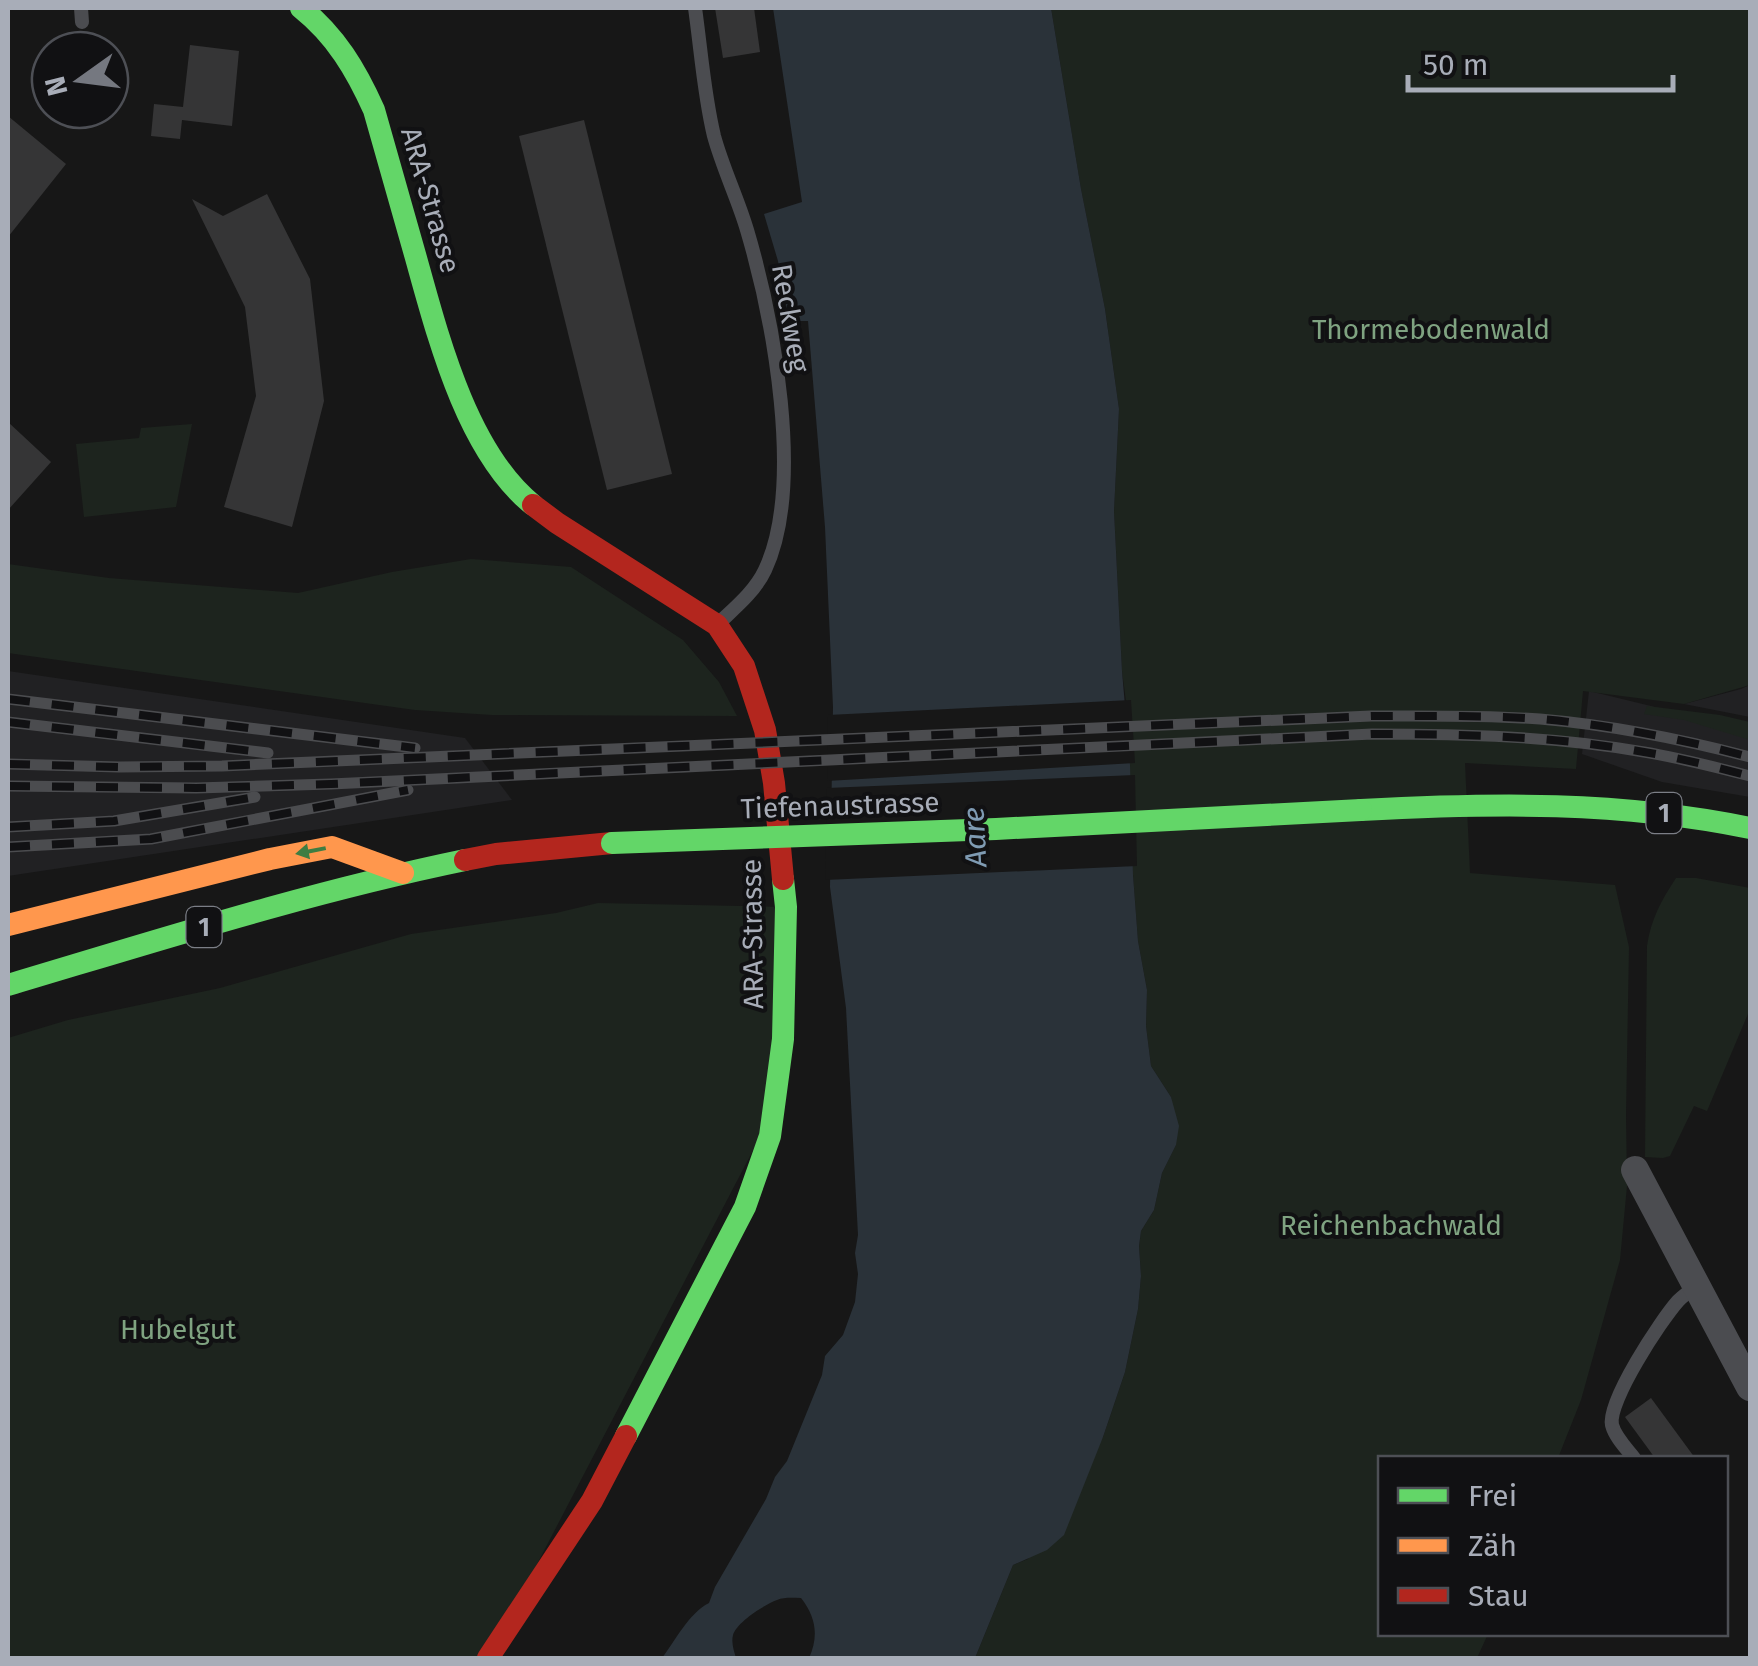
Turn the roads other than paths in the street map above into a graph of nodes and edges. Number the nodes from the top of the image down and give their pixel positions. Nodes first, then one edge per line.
1 (301, 8) edge
2 (696, 8) edge
3 (717, 625) junction
4 (1750, 828) edge
5 (403, 874) junction
6 (8, 924) edge
7 (8, 985) edge
8 (1635, 1170) dead end
9 (1697, 1286) junction
10 (1750, 1386) edge
11 (1633, 1456) edge
12 (488, 1658) edge

1 - 3 main road, ARA-Strasse
2 - 3 lane, Reckweg
3 - 12 main road, ARA-Strasse
4 - 5 main road, Tiefenaustrasse / 1, bridge
5 -> 6 main road
5 - 7 main road, Tiefenaustrasse / 1
8 - 9 street
9 - 10 street
9 - 11 lane

